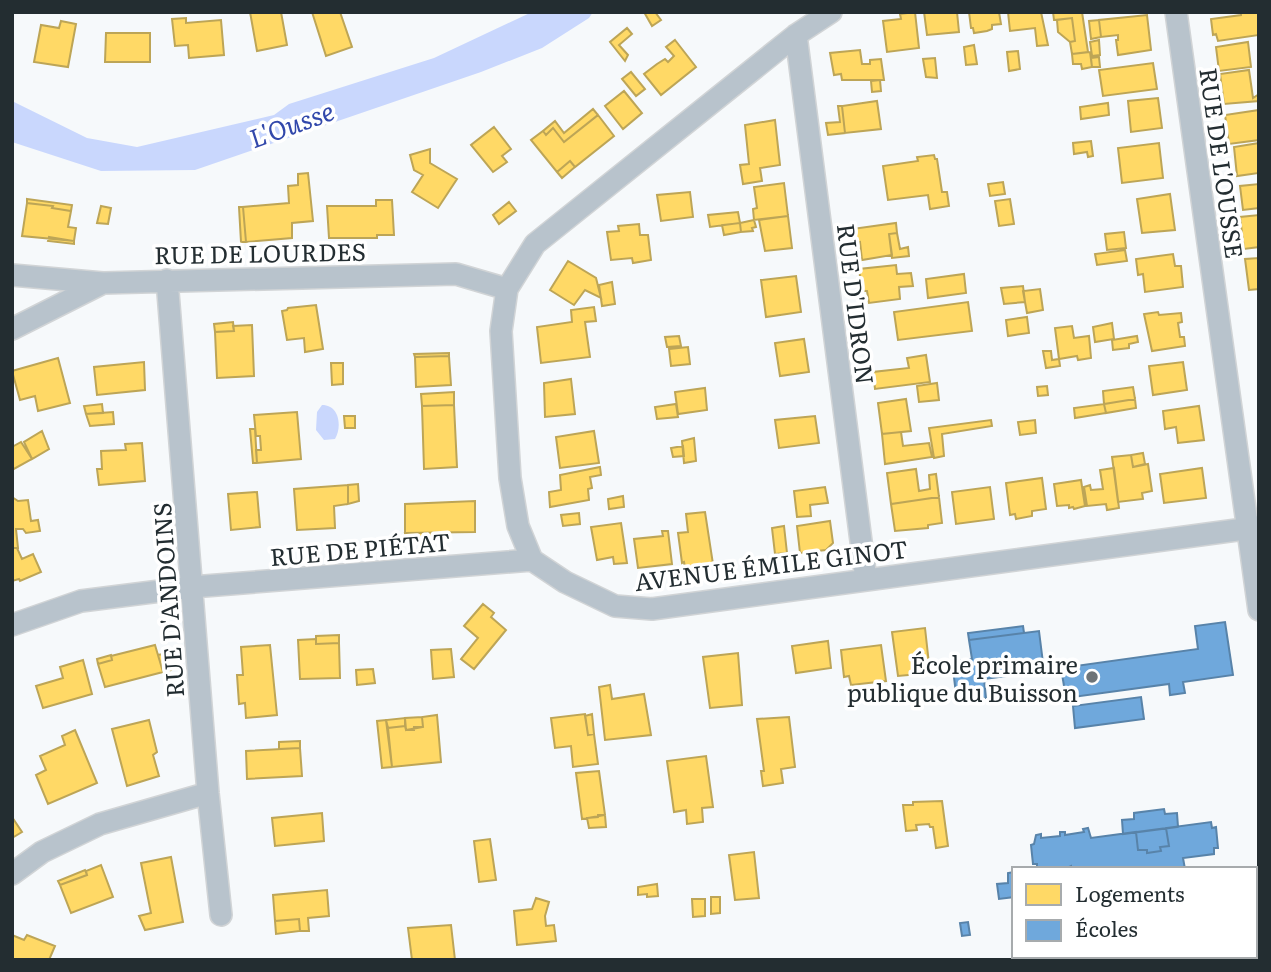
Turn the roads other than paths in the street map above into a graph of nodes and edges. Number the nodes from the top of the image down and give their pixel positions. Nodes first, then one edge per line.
1 (831, 12) edge
2 (1176, 12) edge
3 (796, 35) junction
4 (12, 275) edge
5 (167, 280) junction
6 (103, 283) junction
7 (507, 289) junction
8 (12, 329) edge
9 (1253, 527) edge
10 (532, 560) junction
11 (866, 580) junction
12 (192, 587) junction
13 (1259, 610) edge
14 (12, 625) edge
15 (208, 793) junction
16 (12, 874) edge
17 (221, 915) dead end

1 - 3 street
2 - 9 street, RUE DE L'OUSSE
3 - 7 street
3 - 11 street, RUE D'IDRON
4 - 6 street, RUE DE LOURDES
5 - 6 street, RUE DE LOURDES
5 - 7 street, RUE DE LOURDES
5 - 12 street, RUE D'ANDOINS
6 - 8 street
7 - 10 street
9 - 11 street, AVENUE ÉMILE GINOT
9 - 13 street, RUE DE L'OUSSE
10 - 11 street, AVENUE ÉMILE GINOT
10 - 12 street, RUE DE PIÉTAT
12 - 14 street, RUE DE PIÉTAT
12 - 15 street, RUE D'ANDOINS
15 - 16 street
15 - 17 street, RUE D'ANDOINS

